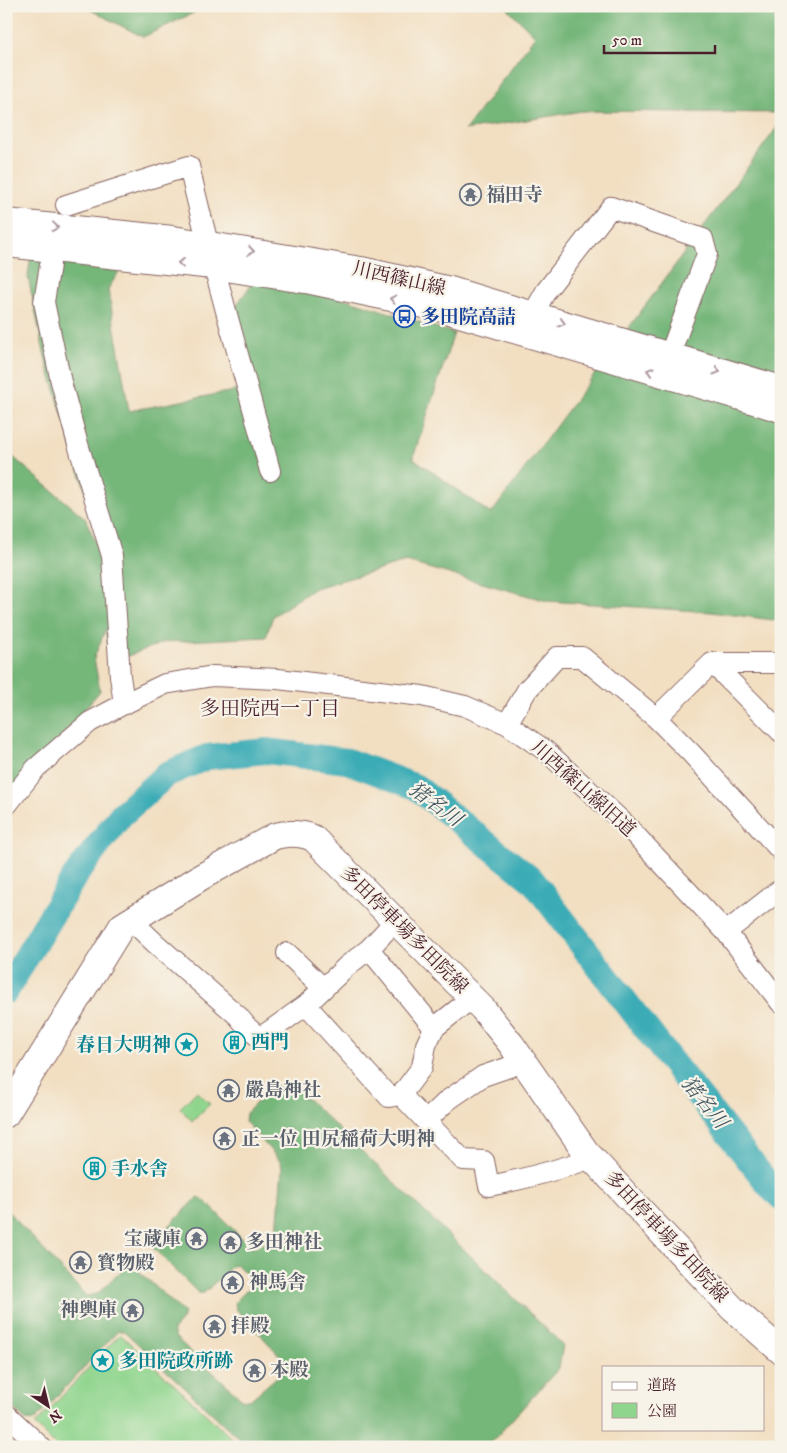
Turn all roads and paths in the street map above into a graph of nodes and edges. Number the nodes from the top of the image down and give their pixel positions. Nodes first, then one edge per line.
1 (66, 205) dead end
2 (6, 222) edge
3 (6, 244) edge
4 (210, 255) junction
5 (50, 265) dead end
6 (533, 314) junction
7 (670, 357) junction
8 (781, 390) edge
9 (781, 409) edge
10 (270, 471) dead end
11 (712, 663) junction
12 (781, 663) edge
13 (124, 704) junction
14 (656, 718) junction
15 (507, 724) junction
16 (781, 732) edge
17 (6, 806) edge
18 (781, 851) edge
19 (781, 889) edge
20 (131, 920) junction
21 (396, 920) junction
22 (726, 932) junction
23 (369, 948) junction
24 (287, 953) dead end
25 (323, 988) junction
26 (472, 998) junction
27 (781, 1002) edge
28 (306, 1005) junction
29 (434, 1028) junction
30 (524, 1062) junction
31 (401, 1095) junction
32 (6, 1114) edge
33 (426, 1120) junction
34 (592, 1158) junction
35 (781, 1351) edge
36 (6, 1414) edge
37 (41, 1447) edge

1 - 4 street
2 -> 4 main road, 川西篠山線
4 -> 3 main road, 川西篠山線
4 -> 6 main road, 川西篠山線
9 -> 4 main road, 川西篠山線
4 - 10 street
5 - 13 street
6 -> 7 main road, 川西篠山線
6 - 7 street
7 -> 8 main road, 川西篠山線
11 - 12 street
11 - 14 street
11 - 16 street
13 - 15 street, 川西篠山線旧道
13 - 17 street, 川西篠山線旧道
14 - 15 street
14 - 18 street
15 - 22 street, 川西篠山線旧道
19 - 22 street
20 - 21 main road, 多田停車場多田院線
20 - 28 street
20 - 32 main road, 多田停車場多田院線
21 - 23 street
21 - 26 main road, 多田停車場多田院線
22 - 27 street, 川西篠山線旧道
23 - 25 street
23 - 29 street
24 - 25 street
25 - 28 street
26 - 29 street
26 - 30 main road, 多田停車場多田院線
28 - 31 street
29 - 31 street
30 - 33 street
30 - 34 main road, 多田停車場多田院線
31 - 33 street
33 - 34 street
34 - 35 main road, 多田停車場多田院線
36 - 37 street

